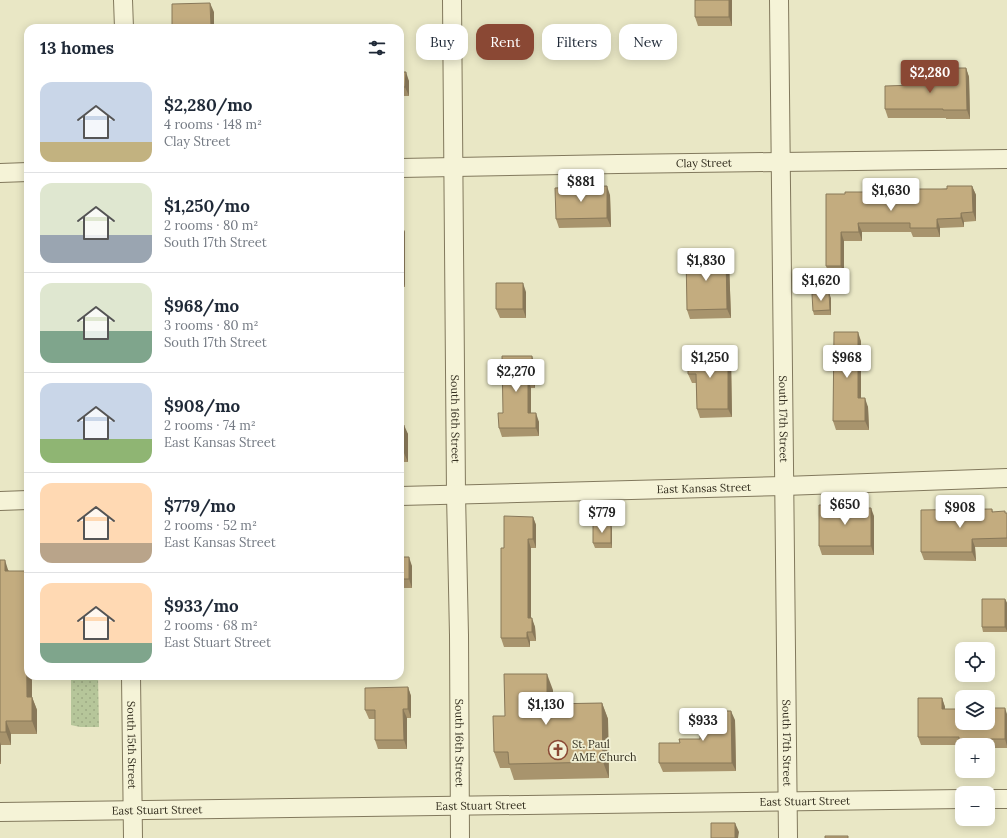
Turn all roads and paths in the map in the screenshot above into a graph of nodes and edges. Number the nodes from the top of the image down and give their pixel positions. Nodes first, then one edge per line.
1 (123, 0) edge
2 (452, 0) edge
3 (779, 0) edge
4 (124, 24) edge
5 (1007, 159) edge
6 (780, 162) junction
7 (454, 167) junction
8 (404, 168) edge
9 (24, 172) edge
10 (0, 173) edge
11 (1007, 478) edge
12 (784, 486) junction
13 (456, 494) junction
14 (404, 496) edge
15 (24, 500) edge
16 (0, 501) edge
17 (131, 680) edge
18 (955, 799) edge
19 (995, 799) edge
20 (1007, 799) edge
21 (787, 801) junction
22 (460, 805) junction
23 (132, 810) junction
24 (0, 812) edge
25 (133, 838) edge
26 (460, 838) edge
27 (788, 838) edge

1 - 4 street
2 - 7 street, South 16th Street
3 - 6 street, South 17th Street
5 - 6 street, Clay Street
6 - 7 street, Clay Street
6 - 12 street, South 17th Street
7 - 8 street, Clay Street
7 - 13 street, South 16th Street
9 - 10 street
11 - 12 street, East Kansas Street
12 - 13 street, East Kansas Street
12 - 21 street, South 17th Street
13 - 14 street, East Kansas Street
13 - 22 street, South 16th Street
15 - 16 street
17 - 23 street, South 15th Street
18 - 21 street, East Stuart Street
19 - 20 street
21 - 22 street, East Stuart Street
21 - 27 street, South 17th Street
22 - 23 street, East Stuart Street
22 - 26 street, South 16th Street
23 - 24 street, East Stuart Street
23 - 25 street, South 15th Street

